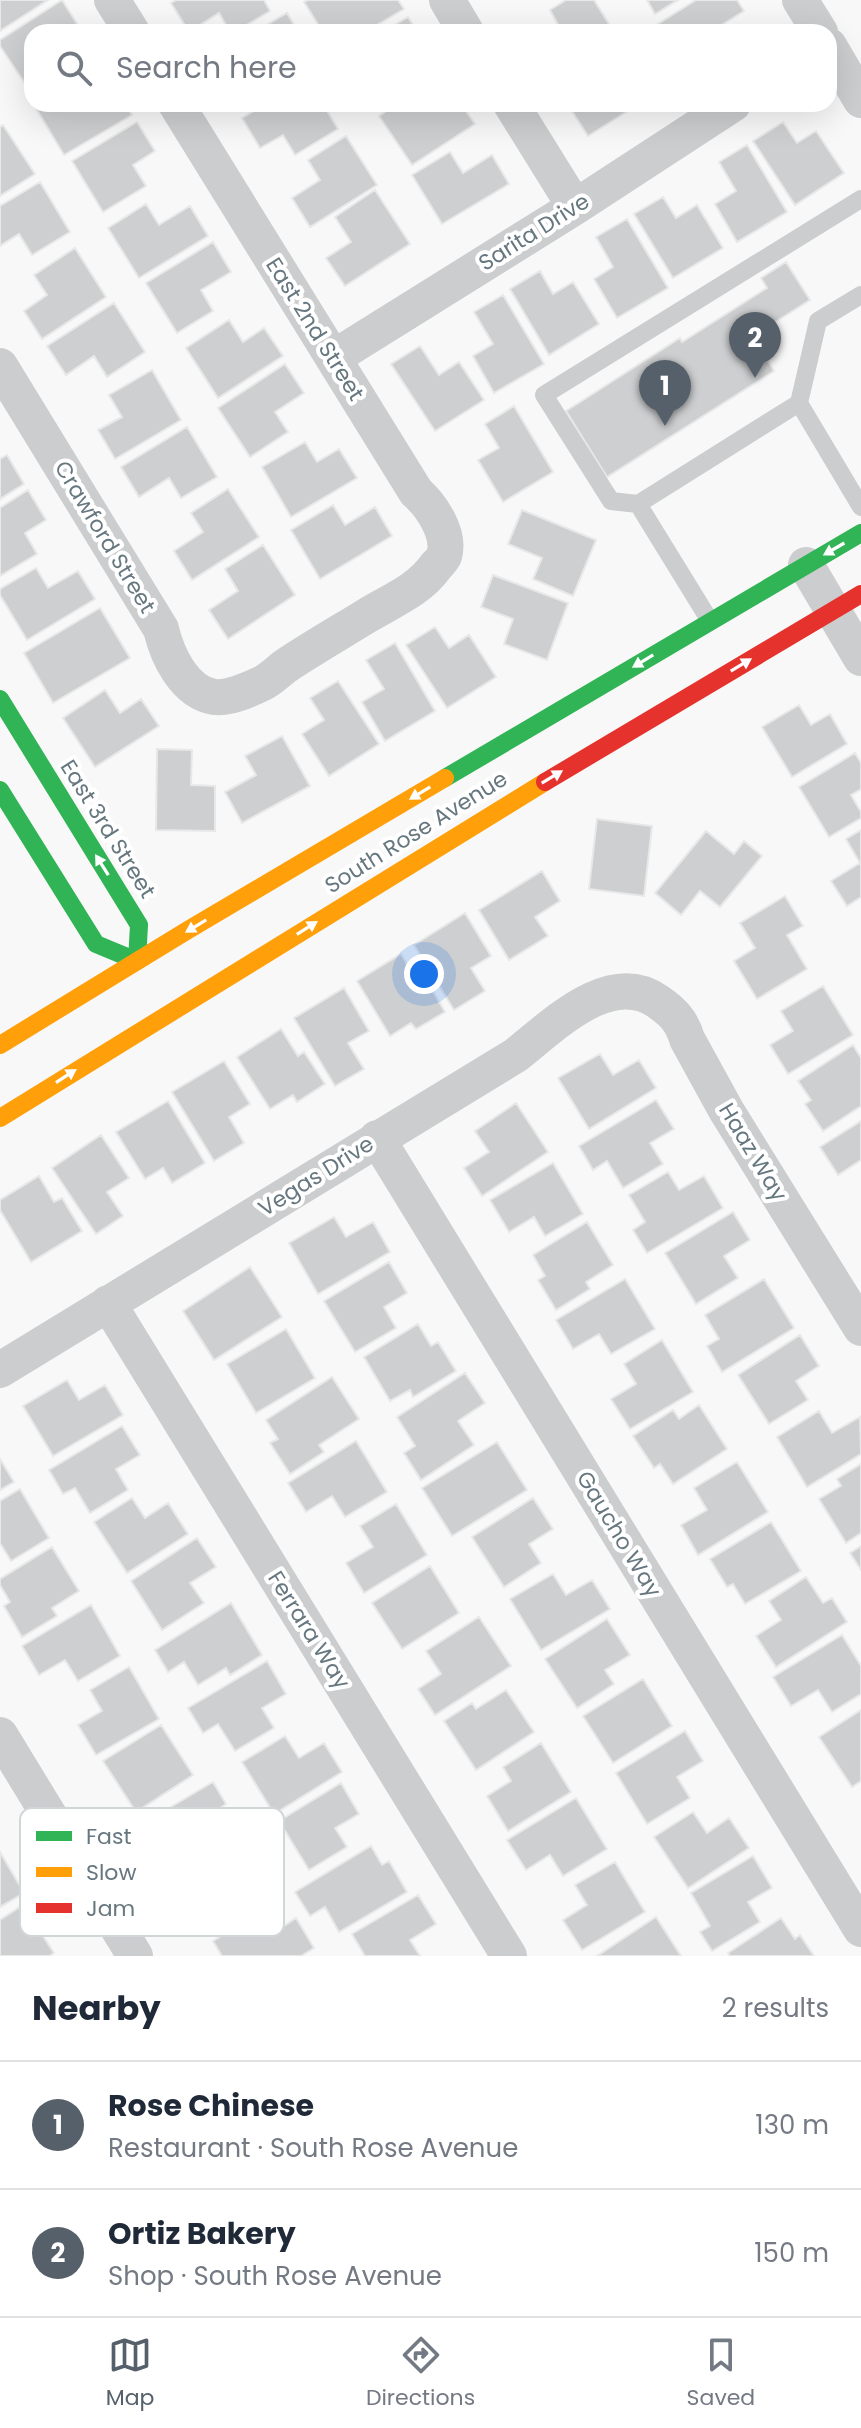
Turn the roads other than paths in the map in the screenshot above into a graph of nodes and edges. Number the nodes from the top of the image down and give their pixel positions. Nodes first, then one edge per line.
1 (112, 0) edge
2 (447, 0) edge
3 (801, 0) edge
4 (127, 24) edge
5 (461, 24) edge
6 (815, 24) edge
7 (837, 60) edge
8 (861, 100) edge
9 (181, 112) edge
10 (516, 112) edge
11 (721, 112) edge
12 (861, 199) edge
13 (575, 207) junction
14 (861, 295) edge
15 (333, 358) junction
16 (0, 366) edge
17 (799, 403) junction
18 (638, 504) junction
19 (861, 507) edge
20 (861, 533) edge
21 (806, 565) junction
22 (847, 603) edge
23 (710, 621) junction
24 (706, 645) dead end
25 (861, 658) edge
26 (216, 697) joint
27 (0, 699) edge
28 (515, 780) dead end
29 (0, 790) edge
30 (507, 804) junction
31 (141, 968) junction
32 (633, 992) joint
33 (0, 1045) edge
34 (0, 1118) edge
35 (377, 1138) junction
36 (108, 1303) junction
37 (861, 1328) edge
38 (0, 1370) edge
39 (0, 1735) edge
40 (45, 1808) edge
41 (861, 1929) edge
42 (123, 1936) edge
43 (135, 1956) edge
44 (509, 1956) edge

1 - 4 street
2 - 5 street
3 - 6 street
7 - 8 street
9 - 15 street, East 2nd Street
10 - 13 street
11 - 13 street, Sarita Drive
12 - 18 lane
13 - 15 street, Sarita Drive
14 - 17 lane
15 - 26 street, East 2nd Street
16 - 26 street, Crawford Street
17 - 18 lane
17 - 19 lane
18 - 23 lane
20 -> 21 main road, South Rose Avenue
21 - 22 street
21 - 23 main road, South Rose Avenue
22 - 25 street
30 -> 22 main road, South Rose Avenue
23 - 24 main road
23 -> 31 main road, South Rose Avenue
31 -> 27 main road, East 3rd Street
28 - 30 main road
29 - 31 main road
34 -> 30 main road, South Rose Avenue
31 - 33 main road, South Rose Avenue
32 - 35 street, Vegas Drive
32 - 37 street, Haaz Way
35 - 36 street, Vegas Drive
35 - 41 street, Gaucho Way
36 - 38 street, Vegas Drive
36 - 44 street, Ferrara Way
39 - 40 street
42 - 43 street

